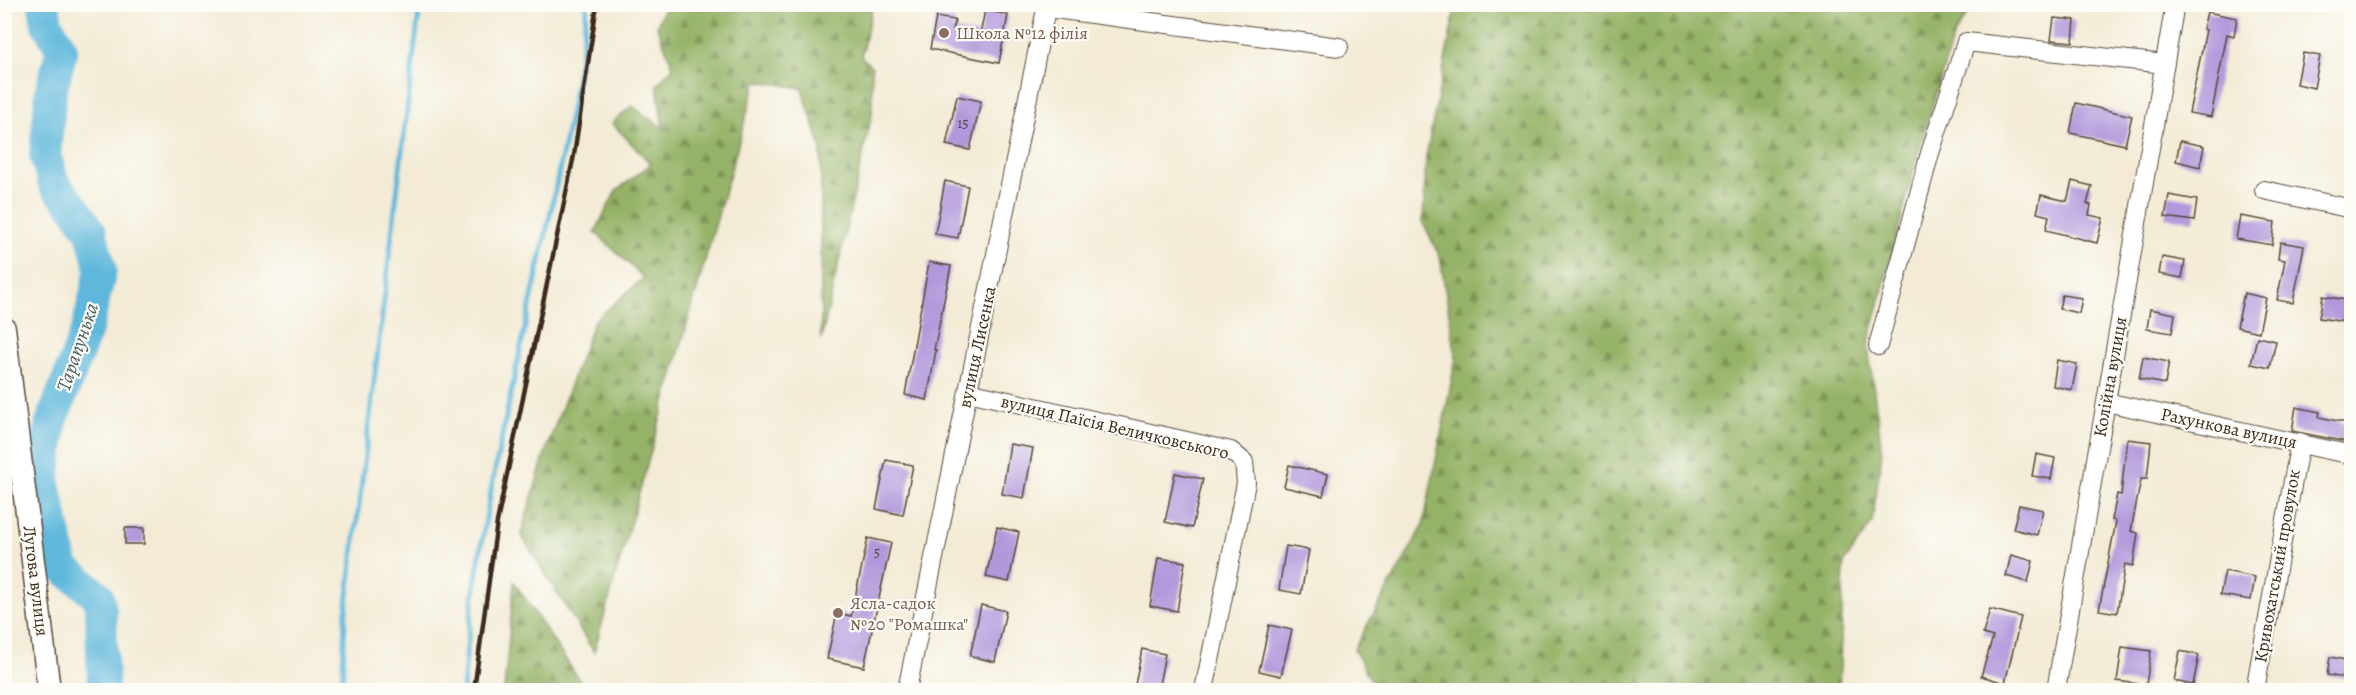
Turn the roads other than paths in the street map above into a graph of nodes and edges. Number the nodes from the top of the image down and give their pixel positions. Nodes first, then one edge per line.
1 (2175, 4) edge
2 (1047, 6) edge
3 (1339, 47) dead end
4 (2165, 64) junction
5 (2264, 190) dead end
6 (2352, 209) edge
7 (4, 328) edge
8 (1878, 346) dead end
9 (968, 392) junction
10 (2106, 402) junction
11 (2300, 442) junction
12 (2352, 455) edge
13 (49, 690) edge
14 (906, 690) edge
15 (1204, 690) edge
16 (2056, 690) edge
17 (2254, 690) edge

1 - 4 street, Колійна вулиця
2 - 3 street
2 - 9 street, вулиця Лисенка
4 - 8 street
4 - 10 street, Колійна вулиця
5 - 6 street
7 - 13 street, Лугова вулиця
9 - 14 street, вулиця Лисенка
9 - 15 street, вулиця Паїсія Величковського
10 - 11 street, Рахункова вулиця
10 - 16 street, Колійна вулиця
11 - 12 street, Рахункова вулиця
11 - 17 street, Кривохатський провулок

